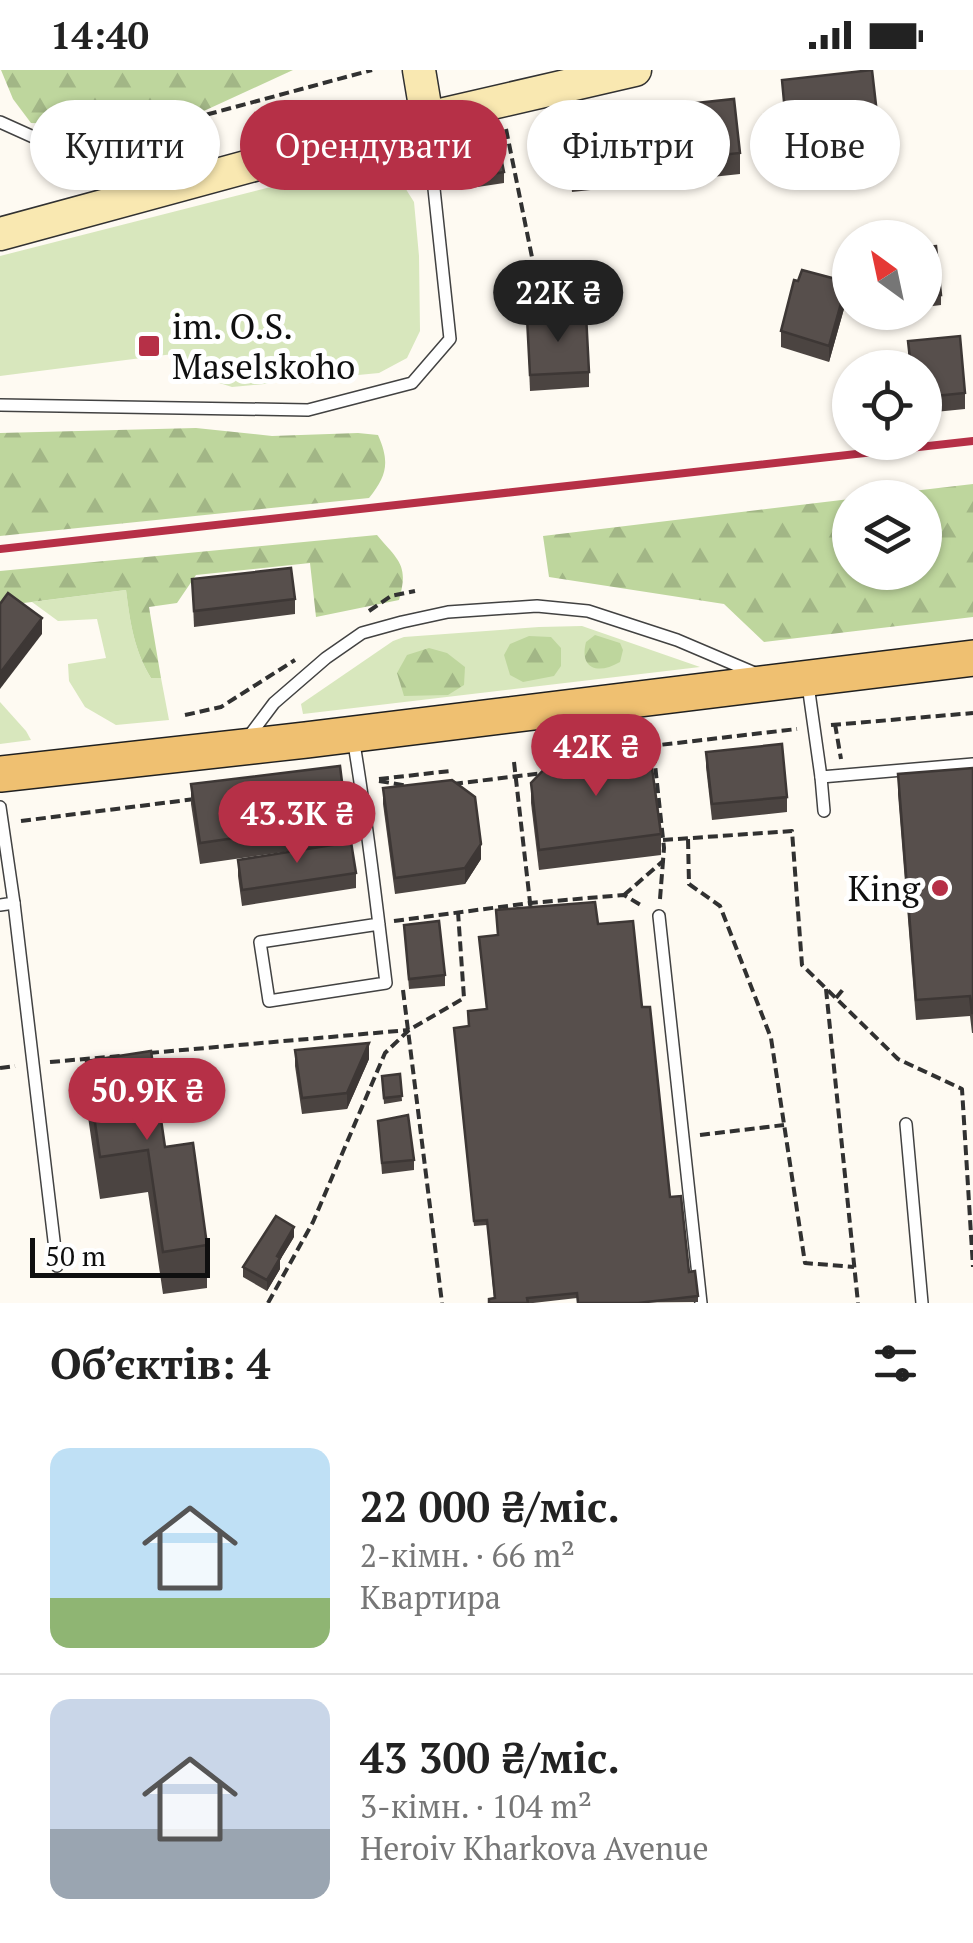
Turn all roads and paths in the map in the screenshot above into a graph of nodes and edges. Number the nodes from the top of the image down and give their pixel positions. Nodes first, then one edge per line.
1 (372, 70) edge
2 (419, 70) edge
3 (635, 70) edge
4 (423, 100) edge
5 (504, 100) edge
6 (220, 111) edge
7 (0, 122) edge
8 (507, 133) edge
9 (240, 169) edge
10 (434, 190) edge
11 (155, 192) junction
12 (0, 234) edge
13 (535, 272) dead end
14 (0, 405) edge
15 (973, 658) edge
16 (791, 680) junction
17 (973, 713) edge
18 (835, 724) junction
19 (814, 727) junction
20 (352, 734) junction
21 (242, 746) junction
22 (653, 746) junction
23 (587, 753) junction
24 (573, 755) edge
25 (514, 762) dead end
26 (579, 762) edge
27 (973, 764) edge
28 (450, 770) dead end
29 (553, 772) edge
30 (0, 774) edge
31 (843, 774) junction
32 (516, 776) junction
33 (820, 776) junction
34 (440, 786) edge
35 (422, 788) edge
36 (208, 798) edge
37 (0, 808) edge
38 (824, 811) dead end
39 (2, 824) junction
40 (688, 838) junction
41 (663, 840) junction
42 (662, 862) junction
43 (624, 895) junction
44 (530, 903) junction
45 (14, 904) junction
46 (0, 905) edge
47 (458, 912) junction
48 (531, 912) edge
49 (660, 916) junction
50 (394, 921) dead end
51 (379, 924) junction
52 (401, 976) dead end
53 (845, 987) dead end
54 (826, 988) junction
55 (836, 998) junction
56 (408, 1030) junction
57 (152, 1053) edge
58 (132, 1054) edge
59 (33, 1063) junction
60 (906, 1124) dead end
61 (784, 1125) junction
62 (683, 1136) junction
63 (57, 1266) dead end
64 (854, 1267) junction
65 (973, 1267) edge
66 (268, 1303) edge
67 (442, 1303) edge
68 (701, 1303) edge
69 (858, 1303) edge
70 (922, 1303) edge

1 - 6 path
2 - 4 main road
3 - 5 main road
7 - 11 lane
8 - 13 path
9 - 11 main road
10 - 14 lane
11 - 12 main road
15 - 16 main road
16 - 19 lane
16 - 20 main road
16 - 21 lane
17 - 18 path
18 - 19 path
18 - 31 path
19 - 22 path
19 - 33 lane
20 - 21 main road
20 - 51 lane
21 - 30 main road
22 - 23 path
22 - 41 path
23 - 24 path
23 - 26 path
25 - 32 path
27 - 31 lane
28 - 35 path
29 - 32 path
31 - 33 lane
32 - 34 path
32 - 44 path
33 - 38 lane
36 - 39 path
37 - 39 lane
39 - 45 lane
40 - 41 path
40 - 54 path
40 - 61 path
41 - 42 path
42 - 43 path
42 - 49 path
43 - 44 path
43 - 49 path
44 - 47 path
44 - 48 path
45 - 46 lane
45 - 59 lane
47 - 50 path
47 - 56 path
49 - 62 lane
51 - 51 lane
52 - 56 path
53 - 55 path
54 - 55 path
54 - 64 path
55 - 65 path
56 - 57 path
56 - 66 path
56 - 67 path
58 - 59 path
59 - 63 lane
60 - 70 lane
61 - 62 path
61 - 64 path
62 - 68 lane
64 - 69 path

